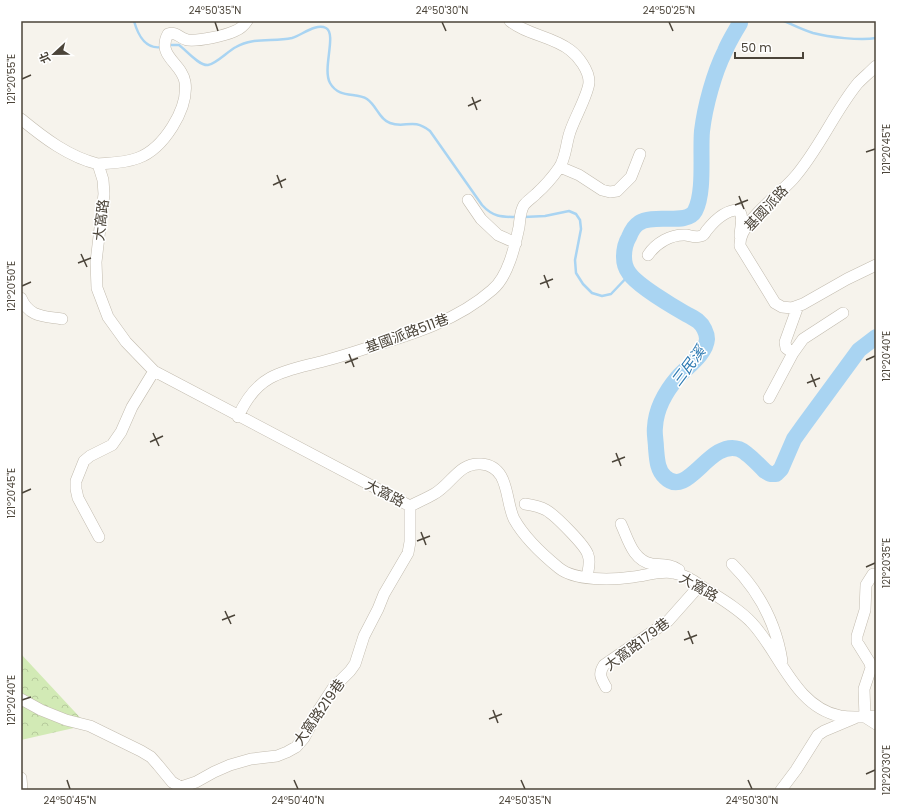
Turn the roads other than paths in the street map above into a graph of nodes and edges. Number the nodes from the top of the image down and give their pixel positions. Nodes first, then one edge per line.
1 (247, 21) edge
2 (502, 21) edge
3 (514, 24) edge
4 (876, 66) edge
5 (21, 119) edge
6 (640, 154) dead end
7 (98, 164) junction
8 (560, 166) junction
9 (468, 200) dead end
10 (740, 240) junction
11 (516, 242) junction
12 (648, 255) dead end
13 (876, 265) edge
14 (21, 298) edge
15 (798, 306) junction
16 (843, 314) dead end
17 (62, 319) dead end
18 (792, 353) junction
19 (154, 371) junction
20 (769, 398) dead end
21 (238, 417) junction
22 (525, 504) dead end
23 (410, 506) junction
24 (621, 524) dead end
25 (99, 537) dead end
26 (732, 564) dead end
27 (873, 574) dead end
28 (587, 577) junction
29 (687, 577) junction
30 (700, 585) junction
31 (782, 666) junction
32 (606, 688) dead end
33 (21, 699) edge
34 (865, 717) edge
35 (876, 724) edge
36 (21, 778) edge
37 (22, 790) edge
38 (781, 790) edge

1 - 7 street
2 - 3 street, 基國派路511巷
3 - 8 street, 基國派路511巷
4 - 10 street, 基國派路
5 - 7 street
6 - 8 street
7 - 19 street, 大窩路
8 - 11 street, 基國派路511巷
9 - 11 street
10 - 12 street
10 - 15 street, 基國派路
11 - 21 street, 基國派路511巷
13 - 15 street
14 - 17 street
15 - 18 street
16 - 18 street
18 - 20 street
19 - 21 street, 大窩路
19 - 25 street
21 - 23 street, 大窩路
22 - 28 street
23 - 28 street, 大窩路
23 - 33 street, 大窩路219巷
24 - 29 street
26 - 31 street
27 - 34 street
28 - 29 street, 大窩路
29 - 30 street, 大窩路
30 - 31 street, 大窩路
30 - 32 street, 大窩路179巷
31 - 34 street, 大窩路
34 - 35 street
34 - 38 street
36 - 37 street

